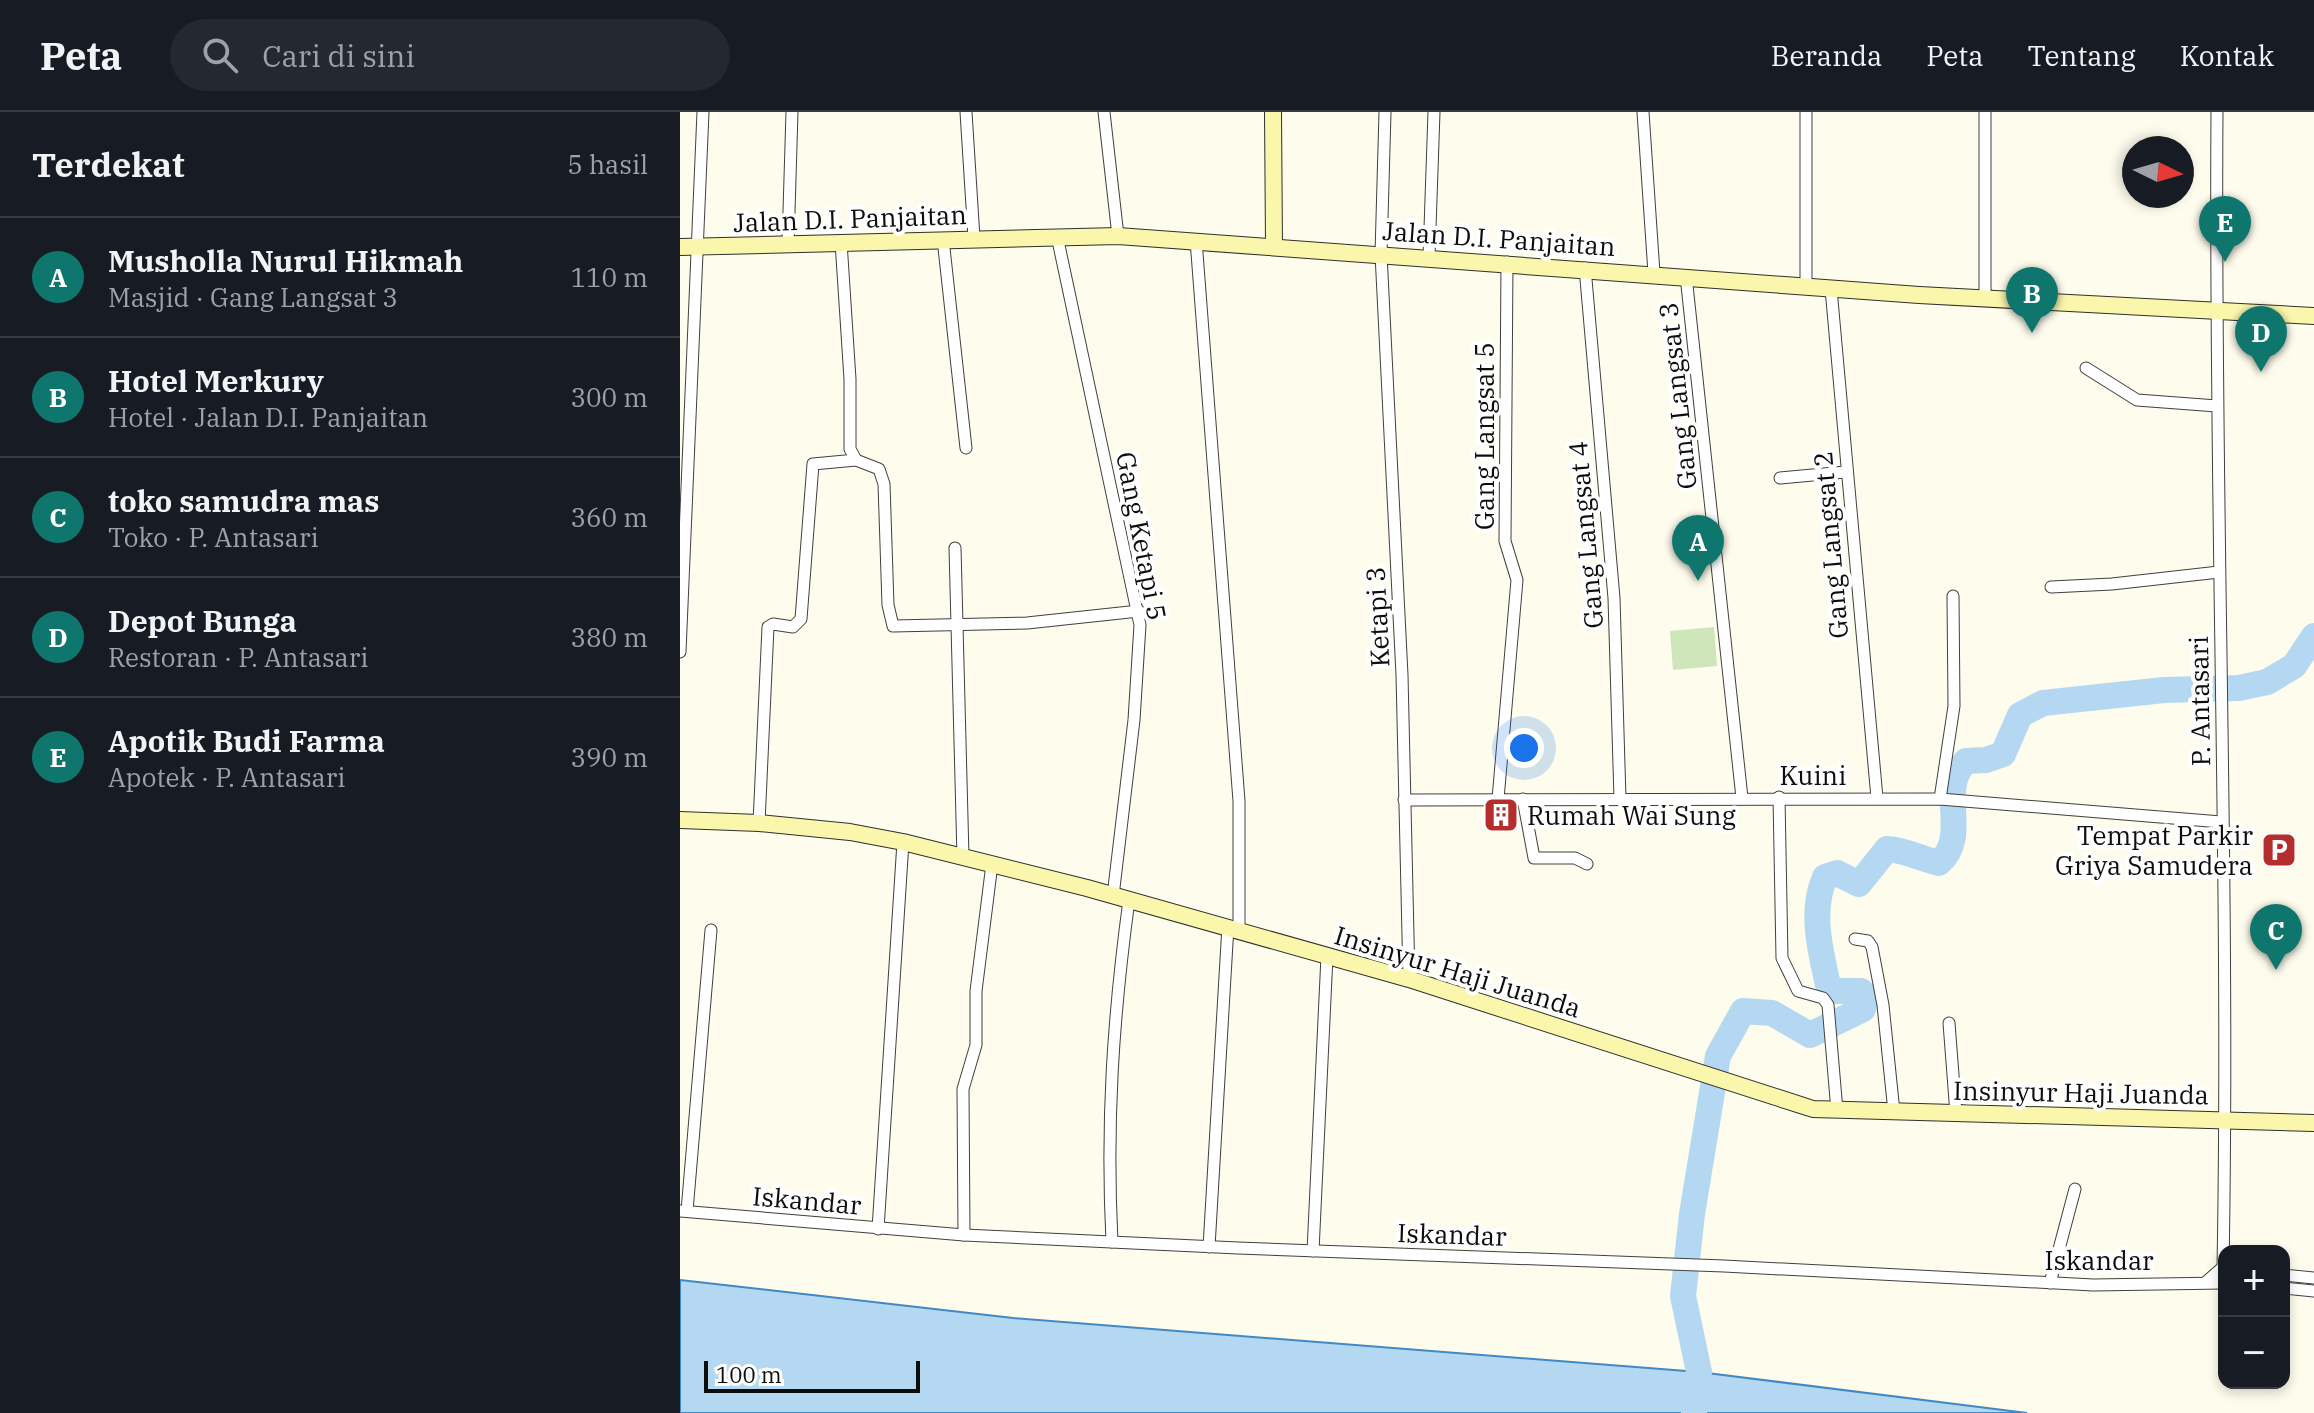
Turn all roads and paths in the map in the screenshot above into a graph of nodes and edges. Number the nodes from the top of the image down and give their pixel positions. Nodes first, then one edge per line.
1 (703, 112) edge
2 (792, 112) edge
3 (966, 112) edge
4 (1104, 112) edge
5 (1273, 112) edge
6 (1385, 112) edge
7 (1434, 112) edge
8 (1643, 112) edge
9 (1806, 112) edge
10 (1985, 112) edge
11 (2217, 112) edge
12 (1057, 236) junction
13 (1118, 236) junction
14 (974, 238) junction
15 (943, 239) junction
16 (1196, 240) junction
17 (841, 242) junction
18 (788, 244) junction
19 (1274, 245) junction
20 (680, 247) edge
21 (698, 247) junction
22 (1381, 254) junction
23 (1429, 257) junction
24 (1507, 262) junction
25 (1585, 268) junction
26 (1654, 273) junction
27 (1686, 276) junction
28 (1806, 286) junction
29 (1831, 289) junction
30 (1985, 299) junction
31 (2215, 308) junction
32 (2314, 316) edge
33 (2086, 368) dead end
34 (2217, 406) junction
35 (966, 448) dead end
36 (856, 460) junction
37 (1845, 472) junction
38 (1780, 478) dead end
39 (955, 548) dead end
40 (2219, 572) junction
41 (2051, 587) dead end
42 (1953, 596) dead end
43 (1139, 611) junction
44 (957, 624) junction
45 (680, 652) edge
46 (1779, 797) junction
47 (1742, 798) junction
48 (1877, 798) junction
49 (1498, 799) junction
50 (1523, 799) junction
51 (1620, 799) junction
52 (1943, 799) junction
53 (1404, 800) junction
54 (680, 820) edge
55 (2221, 822) junction
56 (759, 823) junction
57 (903, 842) junction
58 (963, 857) junction
59 (992, 864) junction
60 (1587, 864) dead end
61 (1121, 898) junction
62 (1234, 927) junction
63 (711, 930) dead end
64 (1855, 939) dead end
65 (1327, 956) junction
66 (1409, 979) junction
67 (1949, 1023) dead end
68 (1837, 1111) junction
69 (1894, 1112) junction
70 (1956, 1114) junction
71 (2225, 1119) junction
72 (2314, 1123) edge
73 (2075, 1189) dead end
74 (684, 1211) edge
75 (878, 1229) junction
76 (964, 1235) junction
77 (1112, 1242) junction
78 (2223, 1245) edge
79 (1209, 1247) junction
80 (1313, 1251) junction
81 (2218, 1272) edge
82 (2290, 1276) edge
83 (2314, 1278) edge
84 (2206, 1282) junction
85 (2050, 1283) junction
86 (2218, 1283) edge
87 (2290, 1289) edge
88 (2314, 1291) edge

1 - 21 street
2 - 18 street
3 - 14 street
4 - 13 street
5 - 19 street
6 - 22 street, Ketapi 3
7 - 23 street
8 - 26 street
9 - 28 street
10 - 30 street
11 - 31 street, P. Antasari
12 - 13 street, Jalan D.I. Panjaitan
12 - 14 street, Jalan D.I. Panjaitan
12 - 43 street, Gang Ketapi 5
13 - 16 street, Jalan D.I. Panjaitan
14 - 15 street, Jalan D.I. Panjaitan
15 - 17 street, Jalan D.I. Panjaitan
15 - 35 street
16 - 19 street, Jalan D.I. Panjaitan
16 - 62 street
17 - 18 street, Jalan D.I. Panjaitan
17 - 36 street
18 - 21 street, Jalan D.I. Panjaitan
19 - 22 street, Jalan D.I. Panjaitan
20 - 21 street, Jalan D.I. Panjaitan
21 - 45 street
22 - 23 street, Jalan D.I. Panjaitan
22 - 53 street, Ketapi 3
23 - 24 street, Jalan D.I. Panjaitan
24 - 25 street, Jalan D.I. Panjaitan
24 - 49 street, Gang Langsat 5
25 - 26 street, Jalan D.I. Panjaitan
25 - 51 street, Gang Langsat 4
26 - 27 street, Jalan D.I. Panjaitan
27 - 28 street, Jalan D.I. Panjaitan
27 - 47 street, Gang Langsat 3
28 - 29 street, Jalan D.I. Panjaitan
29 - 30 street, Jalan D.I. Panjaitan
29 - 37 street, Gang Langsat 2
30 - 31 street, Jalan D.I. Panjaitan
31 - 32 street, Jalan D.I. Panjaitan
31 - 34 street, P. Antasari
33 - 34 street
34 - 40 street, P. Antasari
36 - 44 street
36 - 56 street
37 - 38 street
37 - 48 street, Gang Langsat 2
39 - 44 street
40 - 41 street
40 - 55 street, P. Antasari
42 - 52 street
43 - 44 street
43 - 61 street, Gang Ketapi 5
44 - 58 street
46 - 47 street, Kuini
46 - 48 street, Kuini
46 - 68 street
47 - 51 street, Kuini
48 - 52 street, Kuini
49 - 50 street, Kuini
49 - 53 street, Kuini
50 - 51 street, Kuini
50 - 60 street
52 - 55 street, Kuini
53 - 66 street, Ketapi 3
54 - 56 street, Insinyur Haji Juanda
55 - 71 street, P. Antasari
56 - 57 street, Insinyur Haji Juanda
57 - 58 street, Insinyur Haji Juanda
57 - 75 street
58 - 59 street, Insinyur Haji Juanda
59 - 61 street, Insinyur Haji Juanda
59 - 76 street
61 - 62 street, Insinyur Haji Juanda
61 - 77 street, Gang Ketapi 5
62 - 65 street, Insinyur Haji Juanda
62 - 79 street
63 - 74 street
64 - 69 street
65 - 66 street, Insinyur Haji Juanda
65 - 80 street
66 - 68 street, Insinyur Haji Juanda
67 - 70 street
68 - 69 street, Insinyur Haji Juanda
69 - 70 street, Insinyur Haji Juanda
70 - 71 street, Insinyur Haji Juanda
71 - 72 street, Insinyur Haji Juanda
71 - 78 street, P. Antasari
73 - 85 street
74 - 75 street, Iskandar
75 - 76 street, Iskandar
76 - 77 street, Iskandar
77 - 79 street, Iskandar
79 - 80 street, Iskandar
80 - 85 street, Iskandar
81 - 84 street, P. Antasari
82 - 83 street
84 - 85 street, Iskandar
84 - 86 street, Iskandar
87 - 88 street

